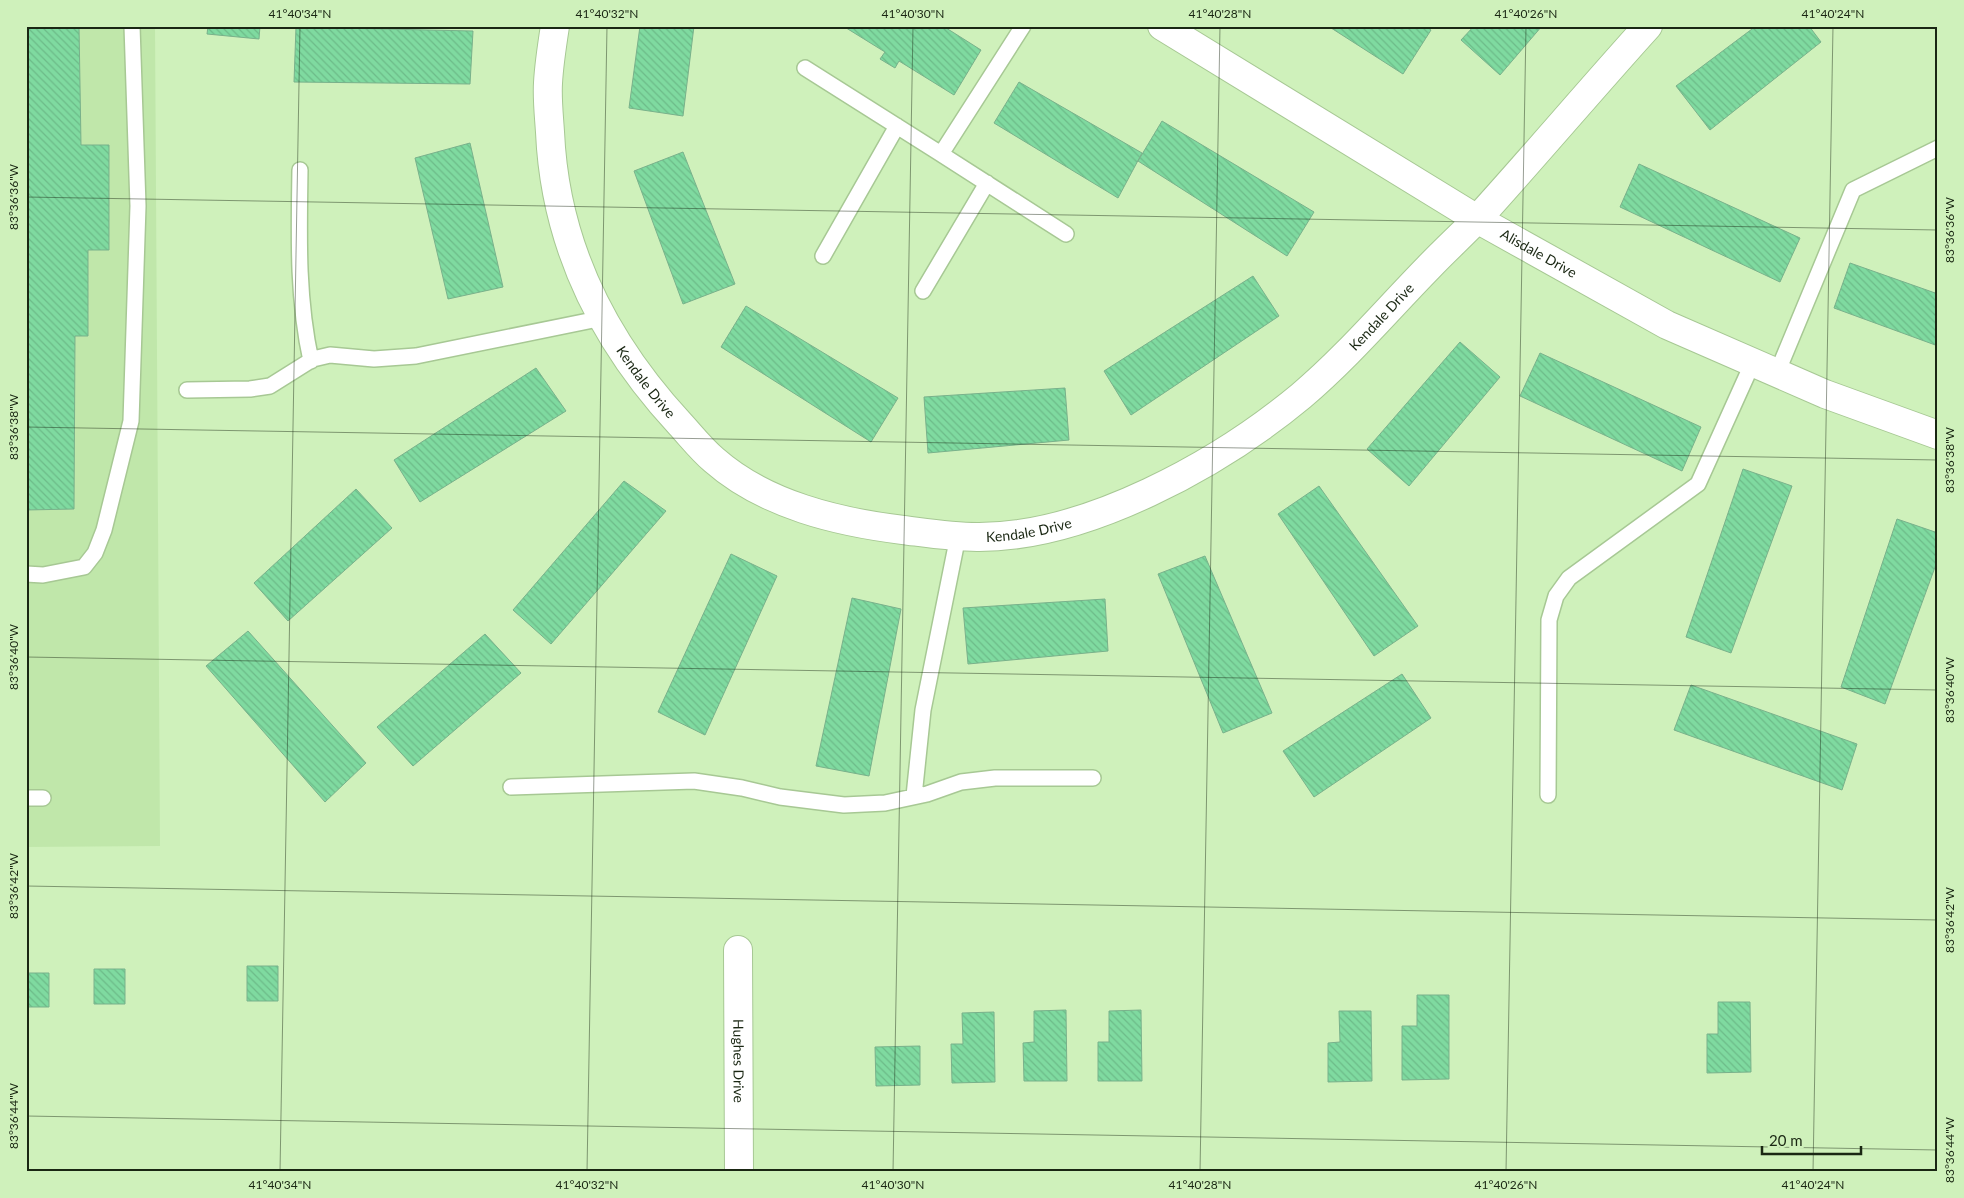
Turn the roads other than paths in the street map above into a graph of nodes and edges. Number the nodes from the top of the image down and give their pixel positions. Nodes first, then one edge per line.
1 (132, 26) edge
2 (555, 26) edge
3 (1023, 26) edge
4 (1162, 26) edge
5 (1648, 26) edge
6 (805, 68) dead end
7 (897, 126) junction
8 (1938, 148) edge
9 (941, 154) junction
10 (300, 170) dead end
11 (986, 183) junction
12 (1477, 219) junction
13 (1066, 234) dead end
14 (822, 256) dead end
15 (923, 291) dead end
16 (603, 318) junction
17 (311, 361) junction
18 (1765, 367) junction
19 (187, 390) dead end
20 (1938, 435) edge
21 (958, 536) junction
22 (26, 574) edge
23 (1093, 778) dead end
24 (512, 787) dead end
25 (1548, 795) dead end
26 (914, 796) junction
27 (26, 798) edge
28 (43, 798) dead end
29 (738, 950) dead end
30 (739, 1172) edge

1 - 22 lane
2 - 16 street, Kendale Drive
3 - 9 lane
4 - 12 street, Alisdale Drive
5 - 12 street, Kendale Drive
6 - 7 lane
7 - 9 lane
7 - 14 lane
8 - 18 lane
9 - 11 lane
10 - 17 lane
11 - 13 lane
11 - 15 lane
12 - 18 street, Alisdale Drive
12 - 21 street, Kendale Drive
16 - 17 lane
16 - 21 street, Kendale Drive
17 - 19 lane
18 - 20 street, Alisdale Drive
18 - 25 lane
21 - 26 lane
23 - 26 lane
24 - 26 lane
27 - 28 lane
29 - 30 street, Hughes Drive

